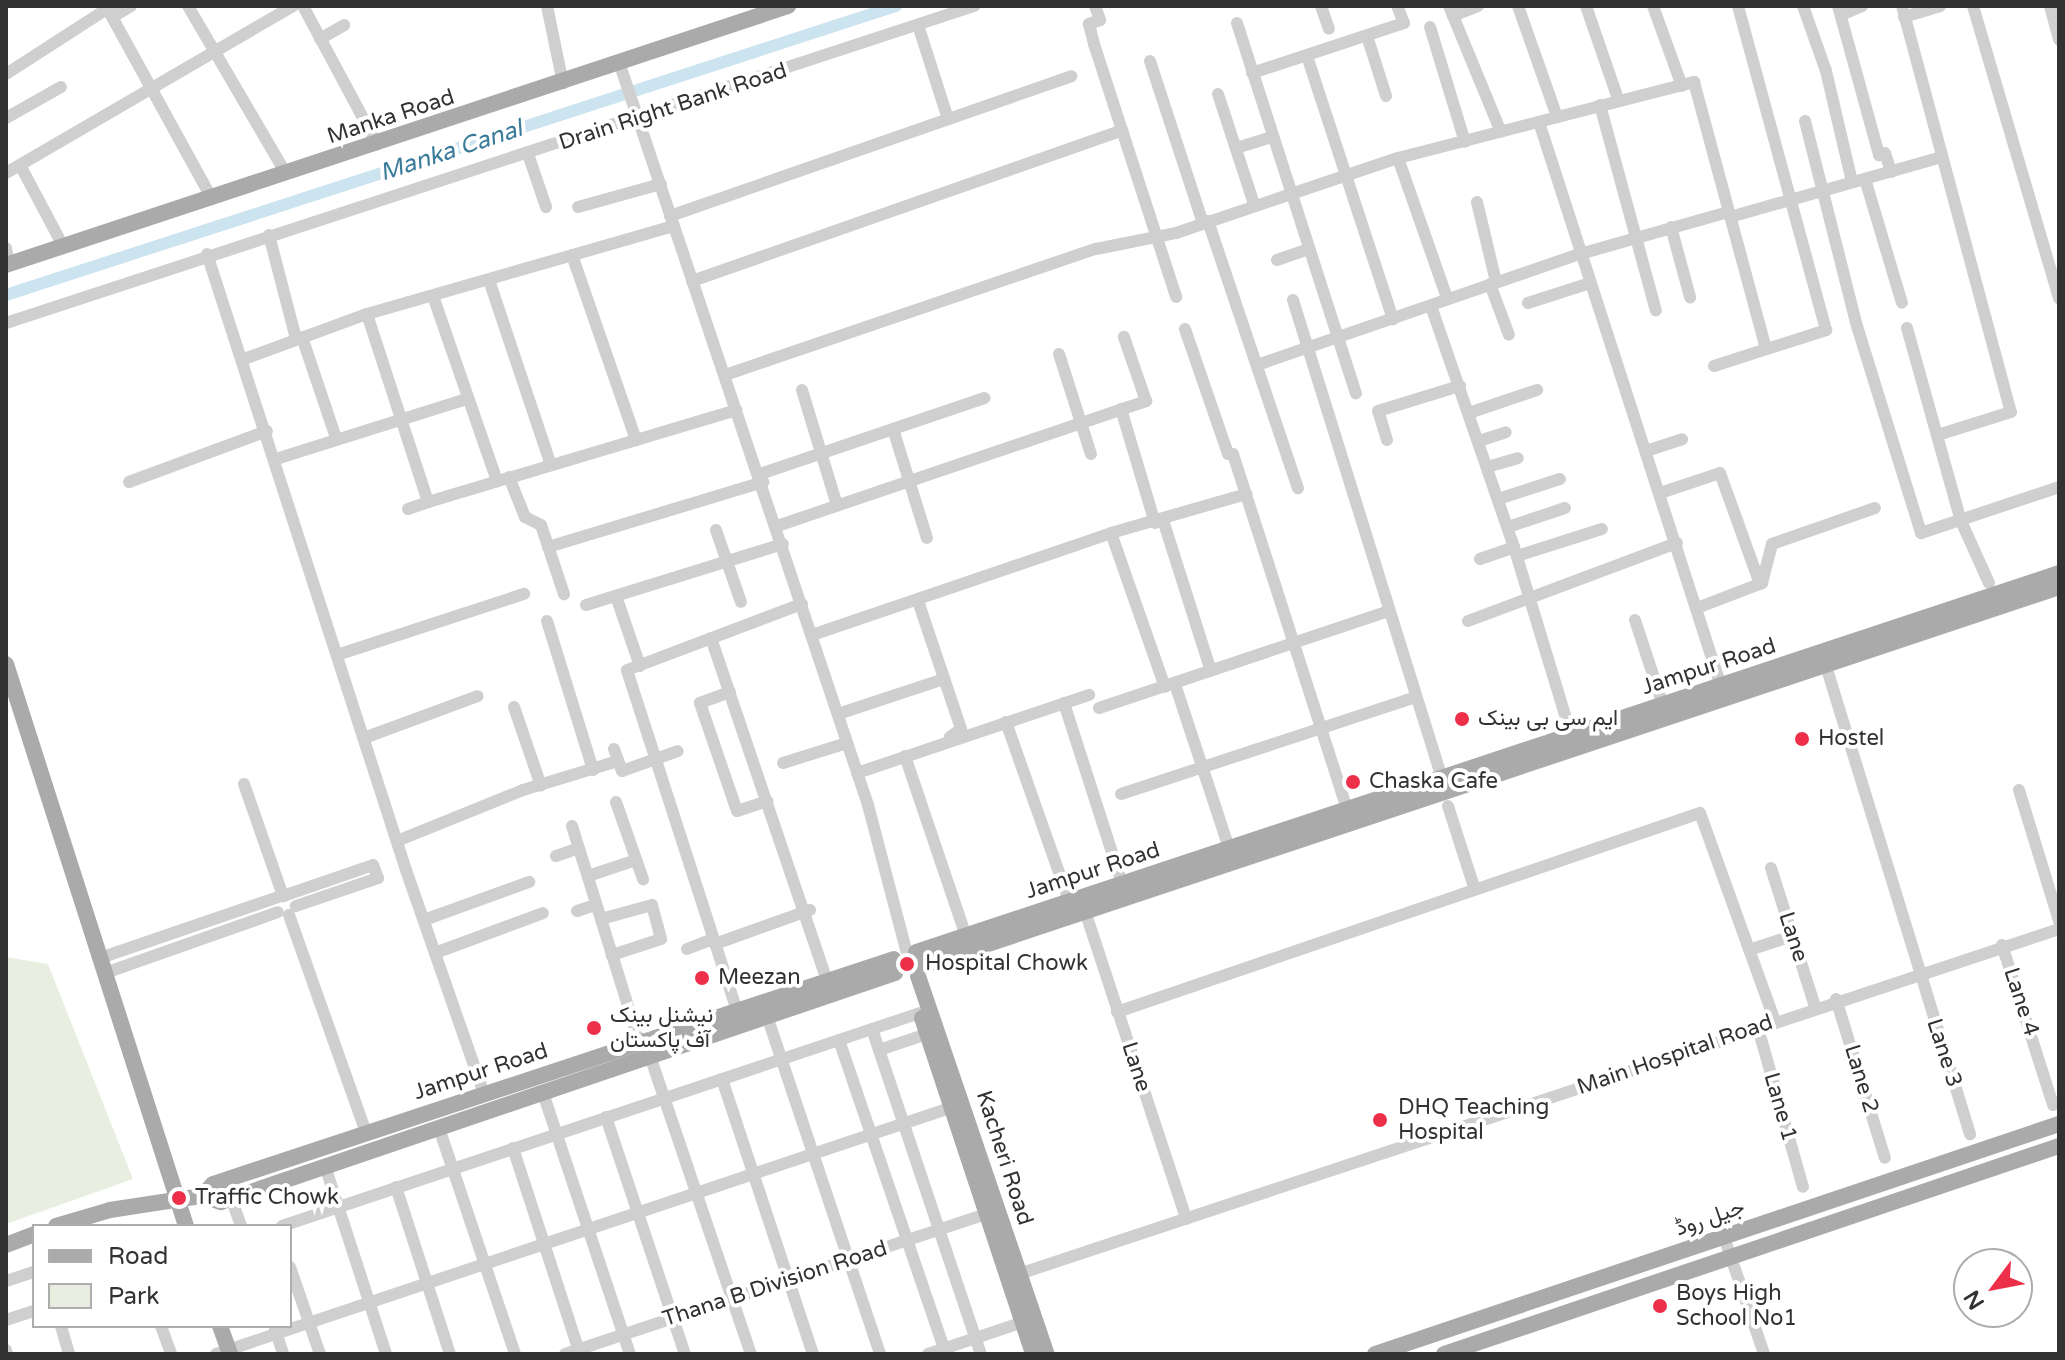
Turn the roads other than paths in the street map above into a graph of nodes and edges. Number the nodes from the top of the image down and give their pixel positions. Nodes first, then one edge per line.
1 (131, 6) edge
2 (205, 6) edge
3 (293, 6) edge
4 (303, 6) edge
5 (547, 6) edge
6 (974, 6) edge
7 (1095, 6) edge
8 (1321, 6) edge
9 (1397, 6) edge
10 (1478, 6) edge
11 (1518, 6) edge
12 (1586, 6) edge
13 (1653, 6) edge
14 (1803, 6) edge
15 (1862, 6) edge
16 (1940, 6) edge
17 (1973, 6) edge
18 (2050, 6) edge
19 (782, 7) edge
20 (1743, 8) edge
21 (190, 9) edge
22 (1839, 10) edge
23 (108, 11) edge
24 (1451, 11) edge
25 (1903, 11) edge
26 (1237, 23) dead end
27 (344, 25) dead end
28 (918, 25) junction
29 (1430, 27) dead end
30 (1329, 29) dead end
31 (1367, 36) junction
32 (320, 39) junction
33 (2059, 40) edge
34 (215, 51) junction
35 (1307, 56) junction
36 (1150, 61) dead end
37 (620, 65) junction
38 (1252, 73) junction
39 (6, 74) edge
40 (1071, 76) dead end
41 (563, 83) junction
42 (1682, 86) junction
43 (61, 87) dead end
44 (152, 88) junction
45 (1218, 94) dead end
46 (1386, 96) dead end
47 (1618, 99) junction
48 (1600, 105) junction
49 (1557, 117) junction
50 (6, 118) edge
51 (641, 118) junction
52 (948, 119) junction
53 (1805, 121) dead end
54 (1539, 122) junction
55 (1122, 130) junction
56 (1501, 132) junction
57 (1272, 137) junction
58 (1465, 142) junction
59 (377, 144) junction
60 (1236, 148) junction
61 (528, 154) junction
62 (1398, 158) junction
63 (1941, 158) junction
64 (20, 165) junction
65 (1891, 172) junction
66 (6, 173) edge
67 (286, 174) junction
68 (1347, 175) junction
69 (1859, 181) junction
70 (661, 184) junction
71 (1822, 191) junction
72 (1290, 193) junction
73 (212, 199) junction
74 (1794, 199) junction
75 (1477, 202) dead end
76 (1254, 204) junction
77 (546, 207) dead end
78 (578, 207) dead end
79 (1729, 215) junction
80 (671, 221) junction
81 (1206, 222) junction
82 (1671, 227) junction
83 (269, 235) junction
84 (1157, 236) junction
85 (1636, 236) junction
86 (63, 246) junction
87 (1309, 249) junction
88 (207, 254) junction
89 (1580, 254) junction
90 (572, 255) junction
91 (7, 259) edge
92 (1277, 260) dead end
93 (489, 280) junction
94 (692, 281) junction
95 (1493, 283) junction
96 (1587, 284) junction
97 (2058, 291) edge
98 (433, 296) junction
99 (1176, 297) dead end
100 (1690, 297) dead end
101 (1447, 298) junction
102 (1293, 300) dead end
103 (1528, 303) dead end
104 (1902, 303) dead end
105 (1431, 306) junction
106 (1656, 311) dead end
107 (367, 314) junction
108 (1393, 319) junction
109 (6, 323) edge
110 (1907, 328) dead end
111 (1185, 329) dead end
112 (1509, 335) dead end
113 (1124, 337) dead end
114 (1339, 337) junction
115 (299, 338) junction
116 (1309, 348) junction
117 (1766, 348) junction
118 (1059, 354) dead end
119 (244, 359) junction
120 (1257, 365) junction
121 (1714, 366) dead end
122 (725, 375) junction
123 (1460, 386) junction
124 (802, 390) dead end
125 (1537, 390) dead end
126 (1356, 393) dead end
127 (984, 398) dead end
128 (466, 399) junction
129 (1121, 409) junction
130 (737, 410) junction
131 (1469, 413) junction
132 (402, 420) junction
133 (1080, 422) junction
134 (893, 429) junction
135 (267, 431) junction
136 (1506, 432) dead end
137 (1937, 435) junction
138 (336, 438) junction
139 (1682, 439) dead end
140 (636, 440) junction
141 (1387, 440) dead end
142 (1479, 441) junction
143 (1646, 451) junction
144 (823, 453) junction
145 (1091, 454) dead end
146 (1518, 458) dead end
147 (276, 459) junction
148 (551, 465) junction
149 (1487, 467) junction
150 (762, 478) junction
151 (503, 479) junction
152 (1560, 479) dead end
153 (909, 480) junction
154 (129, 482) dead end
155 (2059, 487) edge
156 (1298, 488) dead end
157 (1660, 493) junction
158 (1246, 494) junction
159 (1498, 499) junction
160 (428, 502) junction
161 (837, 505) junction
162 (1565, 508) dead end
163 (1875, 508) dead end
164 (408, 509) dead end
165 (1159, 521) junction
166 (1961, 521) junction
167 (777, 526) junction
168 (1508, 527) junction
169 (1602, 529) dead end
170 (716, 530) dead end
171 (1111, 533) junction
172 (927, 538) dead end
173 (1677, 543) junction
174 (783, 544) junction
175 (548, 547) junction
176 (1516, 551) junction
177 (1480, 559) dead end
178 (726, 561) junction
179 (2059, 573) edge
180 (1989, 583) dead end
181 (1760, 584) junction
182 (2059, 587) edge
183 (524, 594) dead end
184 (564, 594) dead end
185 (616, 596) junction
186 (1529, 598) junction
187 (918, 601) junction
188 (741, 602) dead end
189 (802, 604) junction
190 (586, 605) dead end
191 (1697, 608) junction
192 (1389, 611) junction
193 (1635, 620) dead end
194 (547, 621) dead end
195 (1468, 621) dead end
196 (812, 635) junction
197 (711, 638) junction
198 (1293, 640) junction
199 (337, 655) junction
200 (6, 664) edge
201 (640, 666) junction
202 (1826, 666) junction
203 (1211, 671) junction
204 (944, 679) junction
205 (1170, 686) junction
206 (1721, 686) junction
207 (730, 692) junction
208 (1089, 695) dead end
209 (478, 696) dead end
210 (1416, 697) junction
211 (1064, 703) junction
212 (1663, 705) junction
213 (514, 707) dead end
214 (1099, 708) dead end
215 (838, 714) junction
216 (1006, 722) junction
217 (1568, 725) dead end
218 (1321, 727) junction
219 (364, 738) junction
220 (946, 742) junction
221 (847, 743) junction
222 (678, 751) dead end
223 (905, 756) junction
224 (655, 760) junction
225 (783, 763) dead end
226 (1203, 767) junction
227 (1439, 769) dead end
228 (593, 770) junction
229 (857, 773) junction
230 (244, 784) dead end
231 (541, 786) junction
232 (2019, 790) dead end
233 (1121, 794) dead end
234 (767, 801) junction
235 (616, 802) dead end
236 (1345, 803) dead end
237 (1448, 806) dead end
238 (572, 826) dead end
239 (397, 841) junction
240 (1227, 842) dead end
241 (579, 848) junction
242 (556, 856) dead end
243 (636, 860) junction
244 (1771, 868) dead end
245 (588, 876) junction
246 (643, 879) dead end
247 (529, 882) dead end
248 (1122, 884) junction
249 (1474, 887) junction
250 (283, 896) junction
251 (1071, 901) junction
252 (596, 905) junction
253 (288, 911) junction
254 (577, 911) dead end
255 (809, 911) junction
256 (543, 913) dead end
257 (1086, 914) junction
258 (601, 919) junction
259 (424, 920) junction
260 (2059, 921) edge
261 (2059, 929) edge
262 (964, 930) dead end
263 (1792, 936) junction
264 (714, 941) junction
265 (2002, 945) junction
266 (687, 949) dead end
267 (1749, 950) junction
268 (435, 953) junction
269 (612, 955) junction
270 (105, 965) junction
271 (909, 965) junction
272 (1918, 972) junction
273 (827, 981) junction
274 (1836, 999) junction
275 (1815, 1007) junction
276 (737, 1011) junction
277 (1117, 1012) junction
278 (920, 1013) junction
279 (767, 1016) junction
280 (1775, 1021) junction
281 (1758, 1028) junction
282 (872, 1029) junction
283 (927, 1034) junction
284 (839, 1040) junction
285 (645, 1050) junction
286 (879, 1050) junction
287 (782, 1059) junction
288 (722, 1079) junction
289 (543, 1093) junction
290 (484, 1094) junction
291 (664, 1098) junction
292 (2053, 1105) dead end
293 (950, 1108) junction
294 (606, 1117) junction
295 (904, 1123) junction
296 (2059, 1124) edge
297 (439, 1128) junction
298 (366, 1133) junction
299 (557, 1134) junction
300 (871, 1134) junction
301 (1970, 1134) dead end
302 (2059, 1146) edge
303 (513, 1148) junction
304 (813, 1154) junction
305 (1885, 1158) dead end
306 (325, 1166) junction
307 (453, 1168) junction
308 (753, 1174) junction
309 (396, 1187) junction
310 (1803, 1187) dead end
311 (698, 1193) junction
312 (202, 1196) junction
313 (226, 1200) junction
314 (178, 1201) junction
315 (338, 1206) junction
316 (638, 1213) junction
317 (986, 1214) junction
318 (1186, 1219) junction
319 (63, 1224) edge
320 (181, 1224) edge
321 (240, 1224) edge
322 (288, 1224) edge
323 (939, 1229) junction
324 (589, 1230) junction
325 (32, 1235) edge
326 (1724, 1237) junction
327 (907, 1240) junction
328 (6, 1245) edge
329 (544, 1245) junction
330 (1731, 1255) junction
331 (848, 1260) junction
332 (485, 1264) junction
333 (32, 1273) edge
334 (292, 1273) edge
335 (1019, 1274) junction
336 (788, 1280) junction
337 (6, 1281) edge
338 (427, 1283) junction
339 (732, 1298) junction
340 (369, 1302) junction
341 (32, 1312) edge
342 (673, 1318) junction
343 (6, 1320) edge
344 (1023, 1322) junction
345 (309, 1323) junction
346 (292, 1326) edge
347 (62, 1328) edge
348 (162, 1328) edge
349 (220, 1328) edge
350 (275, 1330) edge
351 (624, 1334) junction
352 (975, 1338) junction
353 (945, 1351) edge
354 (579, 1352) edge
355 (225, 1353) edge
356 (69, 1354) edge
357 (171, 1354) edge
358 (283, 1354) edge
359 (320, 1354) edge
360 (386, 1354) edge
361 (450, 1354) edge
362 (515, 1354) edge
363 (565, 1354) edge
364 (630, 1354) edge
365 (685, 1354) edge
366 (751, 1354) edge
367 (813, 1354) edge
368 (880, 1354) edge
369 (928, 1354) edge
370 (981, 1354) edge
371 (1033, 1354) edge
372 (1047, 1354) edge
373 (1375, 1354) edge
374 (1444, 1354) edge
375 (1764, 1354) edge

1 - 23 street
2 - 21 street
3 - 34 street
4 - 32 street
5 - 41 street
6 - 28 street, Drain Right Bank Road
7 - 55 street
8 - 30 street
9 - 31 street
10 - 24 street
11 - 49 street
12 - 47 street
13 - 42 street
14 - 69 street
15 - 22 street
16 - 25 street
17 - 97 street
18 - 33 street
19 - 37 main road, Manka Road
20 - 74 street
21 - 34 street
22 - 65 street
23 - 39 street
23 - 44 street
24 - 56 street
25 - 63 street
26 - 38 street
27 - 32 street
28 - 51 street, Drain Right Bank Road
28 - 52 street
29 - 58 street
31 - 35 street
31 - 46 street
32 - 59 street
34 - 44 street
34 - 67 street
35 - 38 street
35 - 68 street
36 - 81 street
37 - 41 main road, Manka Road
37 - 51 street
38 - 57 street
40 - 52 street
41 - 59 main road, Manka Road
42 - 47 street
42 - 79 street
43 - 50 street
44 - 64 street
44 - 73 street
45 - 60 street
47 - 48 street
48 - 49 street
48 - 85 street
49 - 54 street
51 - 61 street, Drain Right Bank Road
51 - 70 street
52 - 80 street
53 - 71 street
54 - 56 street
54 - 89 street
55 - 84 street
55 - 94 street
56 - 58 street
57 - 60 street
57 - 72 street
58 - 62 street
59 - 67 main road, Manka Road
60 - 76 street
61 - 77 street
61 - 83 street, Drain Right Bank Road
62 - 68 street
62 - 101 street
63 - 65 street
63 - 137 street
64 - 66 street
64 - 86 street
65 - 69 street
67 - 73 main road, Manka Road
68 - 72 street
68 - 108 street
69 - 71 street
69 - 104 street
70 - 78 street
70 - 80 street
71 - 74 street
71 - 166 street
72 - 76 street
72 - 87 street
73 - 86 main road, Manka Road
74 - 79 street
74 - 117 street
75 - 95 street
76 - 81 street
79 - 82 street
79 - 117 street
80 - 90 street
80 - 94 street
81 - 84 street
81 - 120 street
82 - 85 street
82 - 100 street
83 - 88 street, Drain Right Bank Road
83 - 115 street
84 - 99 street
84 - 122 street
85 - 89 street
85 - 106 street
86 - 91 main road, Manka Road
87 - 92 street
87 - 114 street
88 - 109 street, Drain Right Bank Road
88 - 119 street
89 - 95 street
89 - 96 street
90 - 93 street
90 - 140 street
93 - 98 street
93 - 148 street
94 - 122 street
95 - 101 street
95 - 112 street
96 - 103 street
96 - 143 street
98 - 107 street
98 - 128 street
101 - 105 street
102 - 116 street
105 - 108 street
105 - 123 street
107 - 115 street
107 - 132 street
108 - 114 street
110 - 137 street
111 - 158 street
113 - 129 street
114 - 116 street
114 - 126 street
115 - 119 street
115 - 138 street
116 - 120 street
116 - 192 street
117 - 121 street
118 - 133 street
119 - 135 street
120 - 156 street
122 - 130 street
123 - 131 street
123 - 141 street
124 - 144 street
125 - 131 street
127 - 134 street
128 - 132 street
128 - 151 street
129 - 133 street
129 - 165 street
130 - 140 street
130 - 150 street
131 - 142 street
132 - 138 street
132 - 160 street
133 - 145 street
133 - 153 street
134 - 144 street
134 - 153 street
135 - 147 street
135 - 154 street
136 - 142 street
137 - 166 street
138 - 147 street
139 - 143 street
140 - 148 street
142 - 149 street
143 - 157 street
144 - 150 street
144 - 161 street
146 - 149 street
147 - 199 street
148 - 151 street
149 - 159 street
150 - 167 street
150 - 175 street
151 - 160 street
151 - 175 street
152 - 159 street
153 - 161 street
153 - 172 street
155 - 166 street
157 - 173 street
157 - 181 street
158 - 165 street
158 - 198 street
159 - 168 street
160 - 164 street
161 - 167 street
162 - 168 street
163 - 181 street
165 - 171 street
165 - 203 street
166 - 180 street
167 - 174 street
168 - 176 street
169 - 176 street
170 - 178 street
171 - 187 street
171 - 205 street
173 - 186 street
173 - 191 street
174 - 178 street
174 - 189 street
175 - 184 street
176 - 177 street
176 - 186 street
178 - 185 street
178 - 188 street
179 - 206 main road, Jampur Road
181 - 191 street
182 - 202 main road, Jampur Road
183 - 199 street
185 - 190 street
185 - 201 street
186 - 195 street
186 - 217 street
187 - 196 street
187 - 204 street
189 - 196 street
189 - 197 street
191 - 206 street
192 - 198 street
192 - 210 street
193 - 212 street
194 - 228 street
196 - 215 street
197 - 201 street
197 - 207 street
198 - 203 street
198 - 218 street
199 - 219 street
200 - 270 main road
201 - 224 street
202 - 257 main road, Jampur Road
202 - 272 street, Lane 3
203 - 205 street
204 - 215 street
204 - 220 street
205 - 214 street
205 - 226 street
206 - 212 main road, Jampur Road
207 - 234 street
207 - 234 street
208 - 211 street
209 - 219 street
210 - 218 street
210 - 227 street
211 - 216 street
211 - 248 street
212 - 248 main road, Jampur Road
213 - 231 street
215 - 221 street
216 - 220 street
216 - 251 street
218 - 226 street
218 - 236 street
219 - 239 street
220 - 223 street
221 - 225 street
221 - 229 street
222 - 224 street
223 - 229 street
223 - 262 street
224 - 228 street
224 - 264 street
226 - 233 street
226 - 240 street
228 - 231 street
229 - 271 street
230 - 250 street
231 - 239 street
232 - 260 street
234 - 255 street
235 - 243 street
237 - 249 street
238 - 241 street
239 - 259 street
241 - 242 street
241 - 245 street
243 - 245 street
243 - 246 street
244 - 263 street, Lane
245 - 252 street
247 - 259 street
248 - 251 main road, Jampur Road
249 - 267 street
249 - 277 street
250 - 253 street
250 - 253 street
250 - 270 street
251 - 257 street
251 - 271 main road, Jampur Road
252 - 254 street
252 - 258 street
253 - 270 street
253 - 298 street
255 - 264 street
255 - 273 street
256 - 268 street
257 - 271 main road, Jampur Road
257 - 277 street, Lane
258 - 269 street
258 - 269 street
259 - 268 street
261 - 265 street, Main Hospital Road
263 - 267 street
263 - 275 street, Lane
264 - 266 street
264 - 276 street
265 - 272 street, Main Hospital Road
265 - 292 street, Lane 4
267 - 280 street
268 - 290 street
269 - 285 street
270 - 314 main road
271 - 273 main road, Jampur Road
271 - 278 main road, Kacheri Road
271 - 279 main road, Jampur Road
271 - 335 main road, Kacheri Road
272 - 274 street, Main Hospital Road
272 - 301 street, Lane 3
273 - 276 main road, Jampur Road
274 - 275 street, Main Hospital Road
274 - 305 street, Lane 2
275 - 280 street, Main Hospital Road
276 - 285 main road, Jampur Road
277 - 318 street, Lane
278 - 282 street
278 - 283 main road, Kacheri Road
279 - 285 main road, Jampur Road
279 - 287 street
280 - 281 street, Main Hospital Road
281 - 310 street, Lane 1
281 - 318 street, Main Hospital Road
282 - 284 street
282 - 286 street
283 - 286 street
283 - 293 main road, Kacheri Road
284 - 287 street
284 - 300 street
285 - 289 main road, Jampur Road
285 - 290 main road, Jampur Road
285 - 291 street
286 - 295 street
287 - 288 street
287 - 304 street
288 - 291 street
288 - 308 street
289 - 297 main road, Jampur Road
289 - 299 street
290 - 298 main road, Jampur Road
291 - 294 street
291 - 311 street
293 - 295 street
293 - 317 main road, Kacheri Road
294 - 299 street
294 - 316 street
295 - 300 street
295 - 323 street
296 - 326 main road, جیل روڈ
297 - 306 main road, Jampur Road
297 - 307 street
298 - 312 main road, Jampur Road
299 - 303 street
299 - 324 street
300 - 304 street
300 - 327 street
302 - 330 main road, جیل روڈ
303 - 307 street
303 - 329 street
304 - 308 street
304 - 331 street
306 - 313 main road, Jampur Road
306 - 315 street
307 - 309 street
307 - 332 street
308 - 311 street
308 - 336 street
309 - 315 street
309 - 338 street
311 - 316 street
311 - 339 street
312 - 313 main road
312 - 314 main road, Jampur Road
313 - 321 street
314 - 319 main road, Jampur Road
314 - 320 main road
315 - 322 street
315 - 340 street
316 - 324 street
316 - 342 street
317 - 323 street, Thana B Division Road
317 - 344 main road, Kacheri Road
318 - 335 street, Main Hospital Road
323 - 327 street, Thana B Division Road
323 - 352 street
324 - 329 street
324 - 351 street
325 - 328 main road
326 - 330 street
326 - 373 main road, جیل روڈ
327 - 331 street, Thana B Division Road
327 - 353 street
329 - 332 street
329 - 354 street
330 - 374 main road, جیل روڈ
330 - 375 street
331 - 336 street, Thana B Division Road
331 - 368 street
332 - 338 street
332 - 362 street
333 - 337 street
334 - 345 street
335 - 372 main road, Kacheri Road
336 - 339 street, Thana B Division Road
336 - 367 street
338 - 340 street
338 - 361 street
339 - 342 street, Thana B Division Road
339 - 366 street
340 - 345 street
340 - 360 street
341 - 343 street
342 - 351 street, Thana B Division Road
342 - 365 street
344 - 352 street
344 - 371 main road, Kacheri Road
345 - 346 street
345 - 359 street
347 - 356 street
348 - 357 street
349 - 355 main road
350 - 355 street
350 - 358 street
351 - 354 street, Thana B Division Road
351 - 364 street
352 - 353 street
352 - 370 street
353 - 369 street
354 - 363 street, Thana B Division Road

